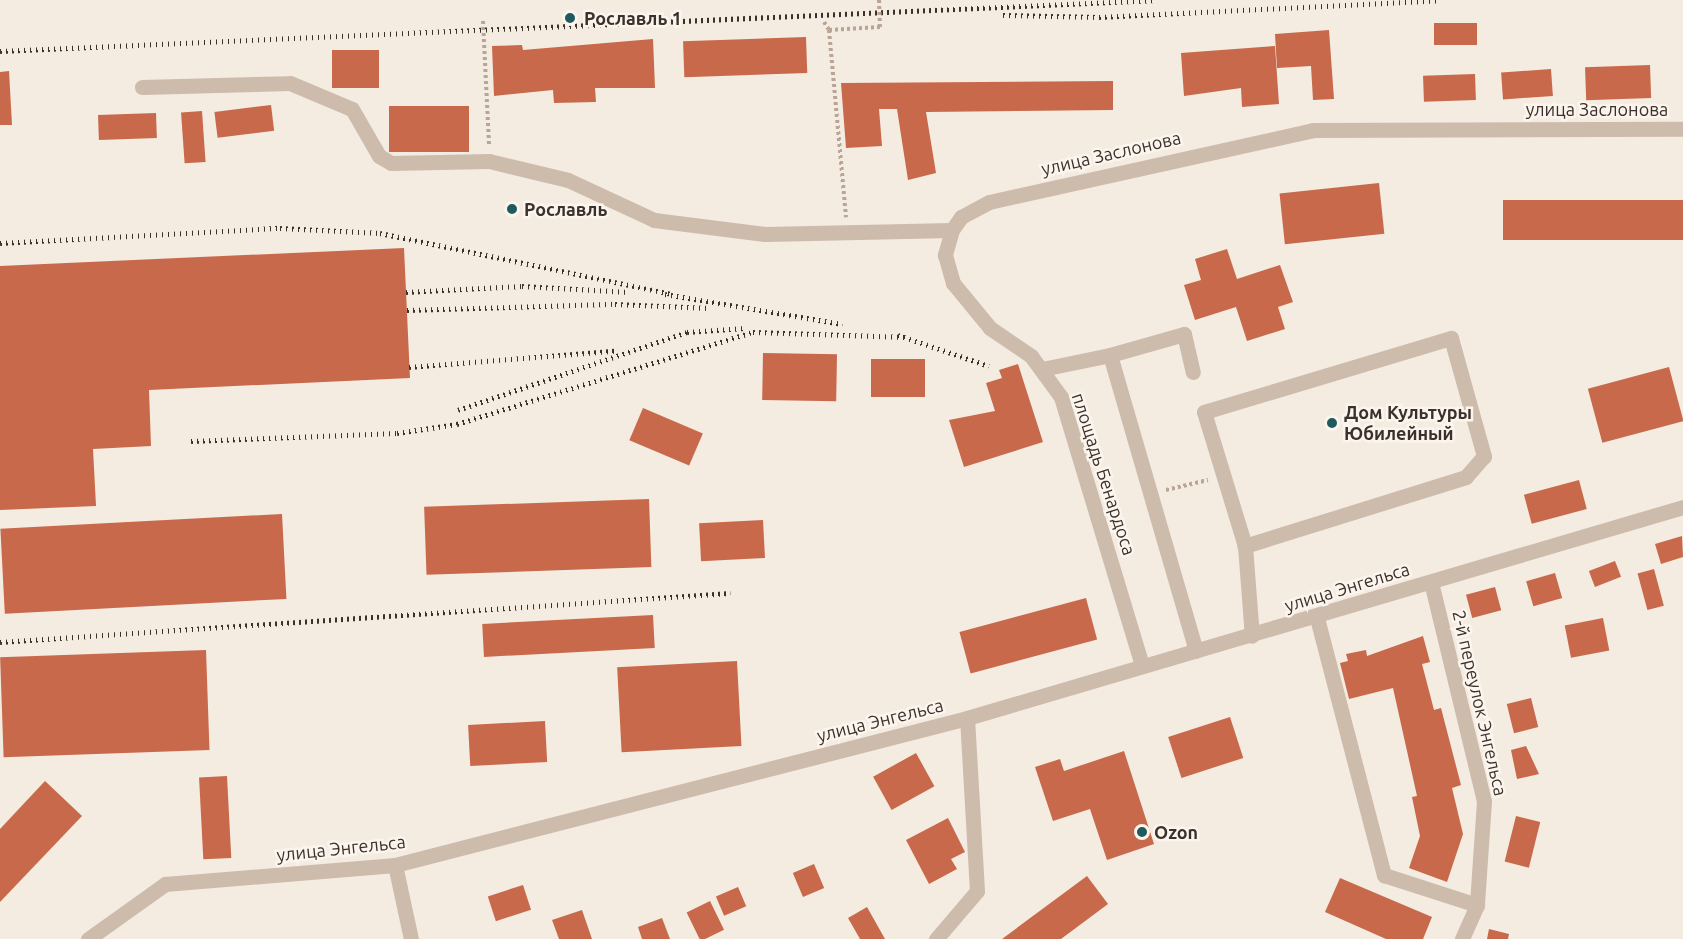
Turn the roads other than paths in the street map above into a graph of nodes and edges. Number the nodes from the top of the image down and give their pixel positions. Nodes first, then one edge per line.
1 (142, 87) dead end
2 (1683, 129) edge
3 (952, 230) junction
4 (1110, 355) junction
5 (1042, 369) junction
6 (1194, 372) dead end
7 (1683, 507) edge
8 (1245, 546) junction
9 (1431, 582) junction
10 (1317, 618) junction
11 (1252, 636) junction
12 (1196, 651) junction
13 (1142, 665) junction
14 (967, 718) junction
15 (395, 865) junction
16 (1477, 905) junction
17 (88, 939) edge
18 (411, 939) edge
19 (936, 939) edge
20 (1462, 939) edge

1 - 3 street
2 - 3 street, улица Заслонова
3 - 5 street, площадь Бенардоса
4 - 5 street
4 - 6 street
4 - 12 street
5 - 13 street, площадь Бенардоса
7 - 9 street, улица Энгельса
8 - 8 street
8 - 11 street
9 - 10 street, улица Энгельса
9 - 16 street, 2-й переулок Энгельса
10 - 11 street, улица Энгельса
10 - 16 street
11 - 12 street, улица Энгельса
12 - 13 street, улица Энгельса
13 - 14 street, улица Энгельса
14 - 15 street, улица Энгельса
14 - 19 street
15 - 17 street, улица Энгельса
15 - 18 street
16 - 20 street, 2-й переулок Энгельса

